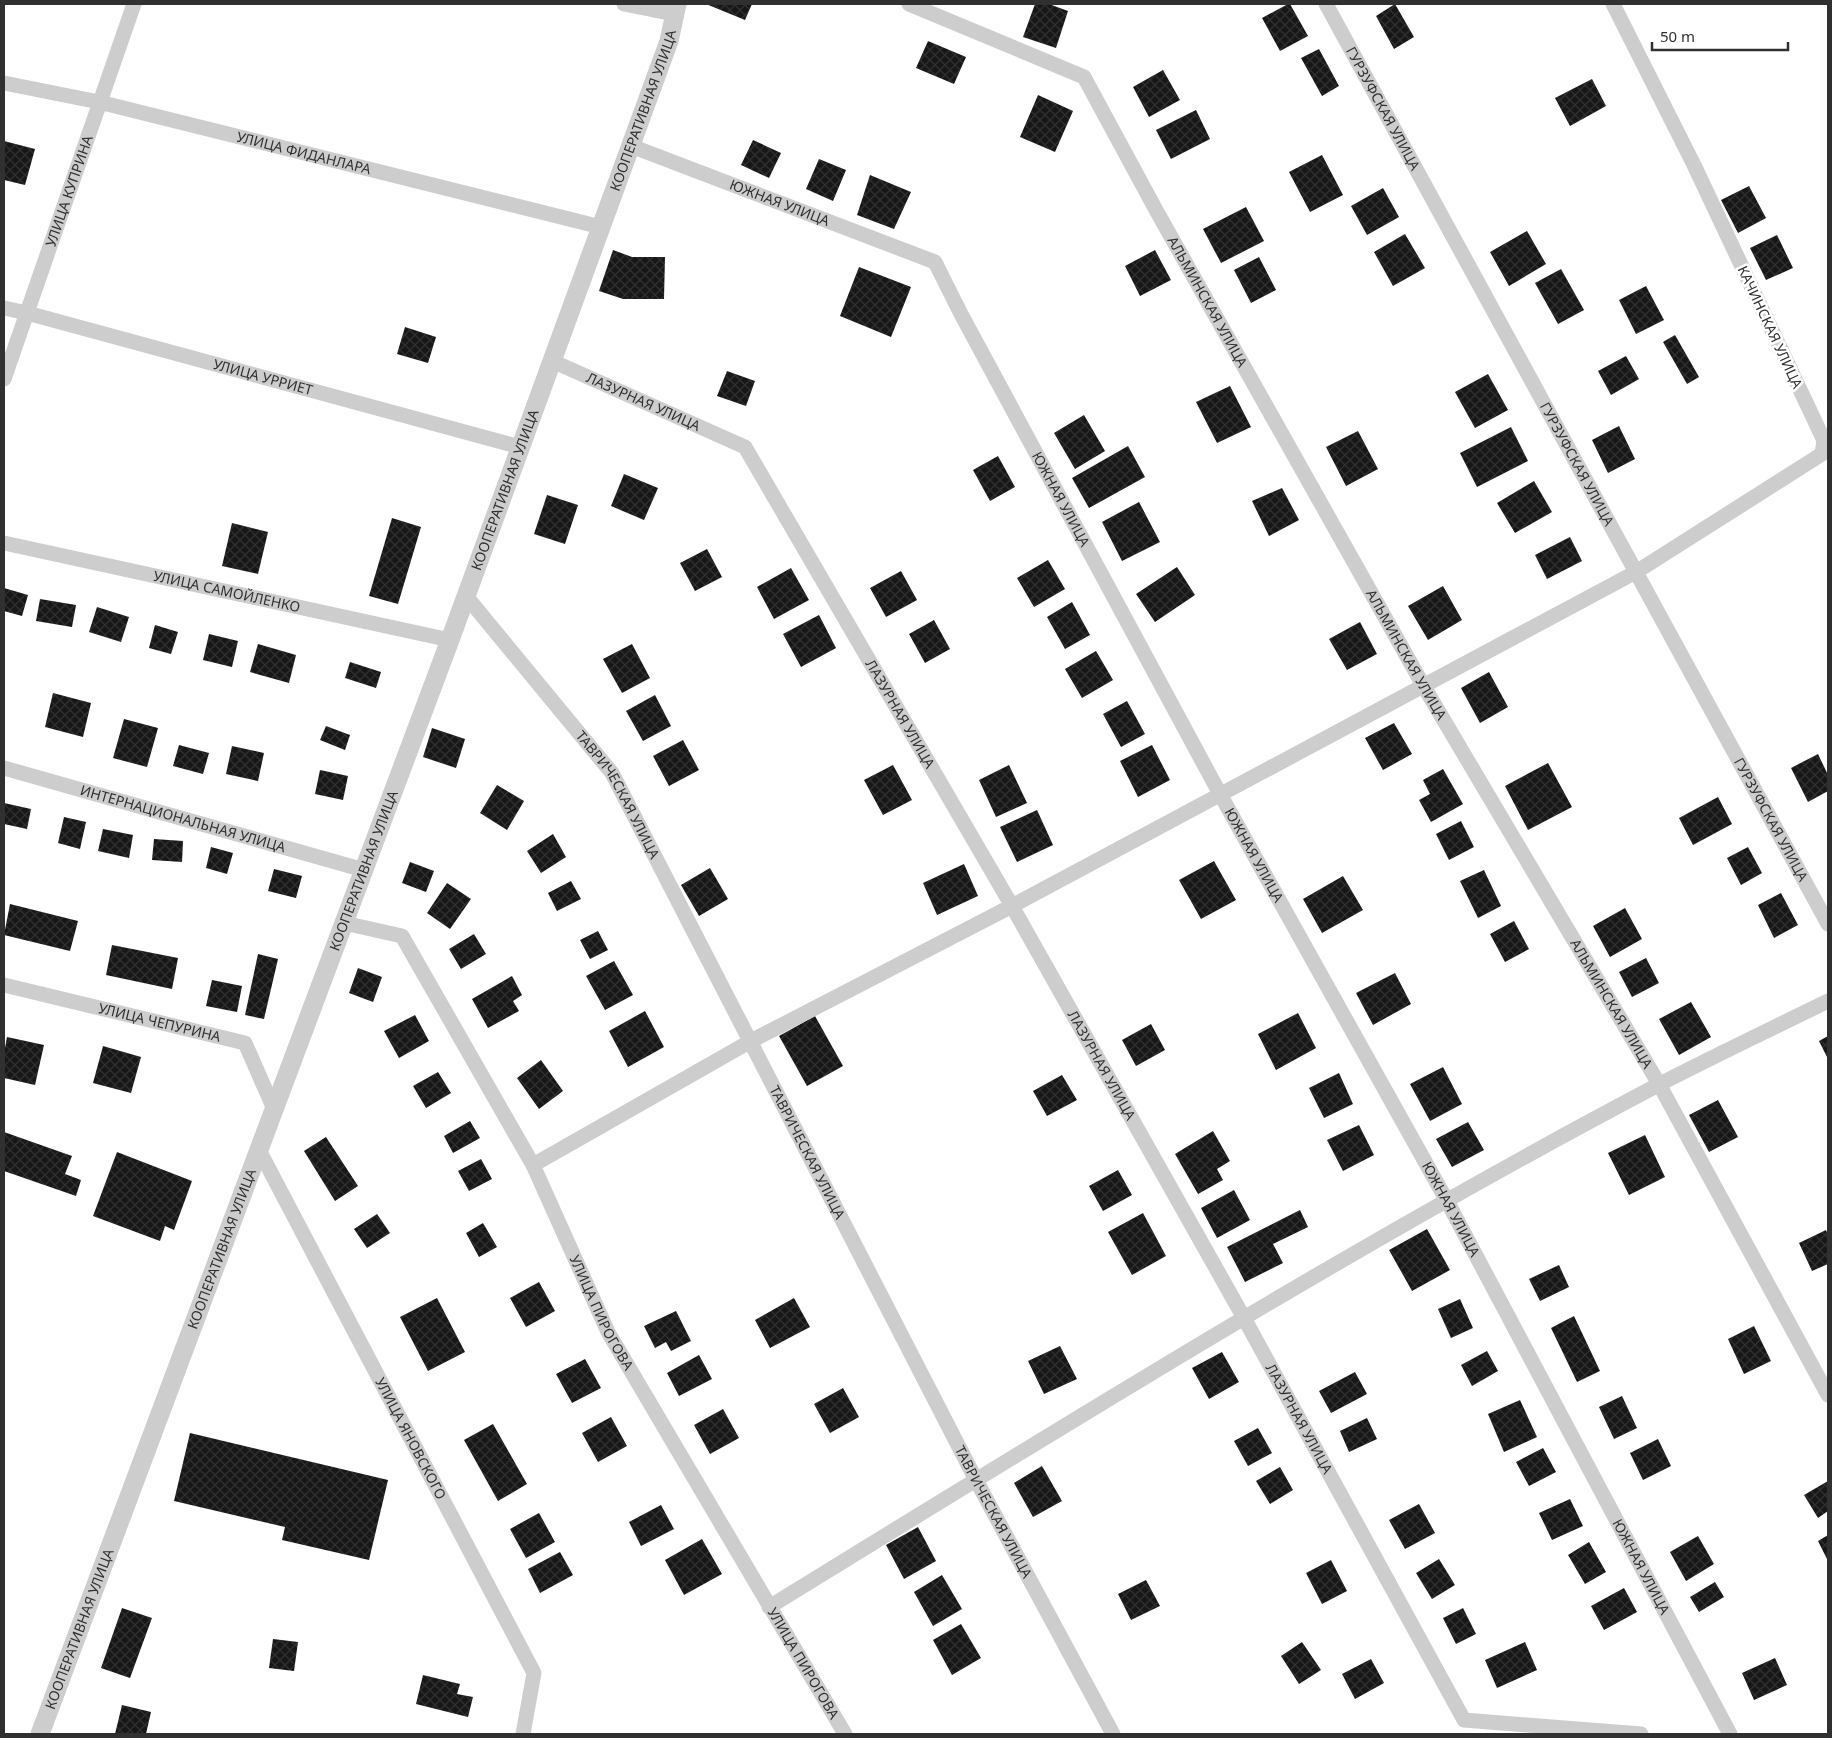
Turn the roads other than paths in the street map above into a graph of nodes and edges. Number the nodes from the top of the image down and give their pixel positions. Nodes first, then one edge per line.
1 (134, 4) edge
2 (624, 4) edge
3 (909, 4) edge
4 (1326, 4) edge
5 (1613, 4) edge
6 (676, 9) edge
7 (4, 83) edge
8 (99, 102) junction
9 (631, 146) junction
10 (601, 227) junction
11 (4, 308) edge
12 (27, 313) junction
13 (552, 361) junction
14 (4, 378) edge
15 (520, 447) junction
16 (4, 543) edge
17 (1636, 572) junction
18 (466, 596) junction
19 (450, 640) junction
20 (1423, 685) junction
21 (4, 768) edge
22 (1220, 794) junction
23 (364, 870) junction
24 (1012, 906) junction
25 (344, 923) junction
26 (1828, 924) edge
27 (4, 985) edge
28 (1828, 1002) edge
29 (751, 1042) junction
30 (1659, 1084) junction
31 (274, 1109) junction
32 (259, 1150) junction
33 (533, 1165) junction
34 (1447, 1200) junction
35 (1244, 1318) junction
36 (1828, 1395) edge
37 (976, 1480) junction
38 (769, 1607) junction
39 (40, 1734) edge
40 (523, 1734) edge
41 (845, 1734) edge
42 (1113, 1734) edge
43 (1641, 1734) edge
44 (1730, 1734) edge

1 - 8 street, УЛИЦА КУПРИНА
2 - 6 street
3 - 20 street, АЛЬМИНСКАЯ УЛИЦА
4 - 17 street, ГУРЗУФСКАЯ УЛИЦА
5 - 17 street, КАЧИНСКАЯ УЛИЦА
6 - 9 street, КООПЕРАТИВНАЯ УЛИЦА
7 - 8 street, УЛИЦА ФИДАНЛАРА
8 - 10 street, УЛИЦА ФИДАНЛАРА
8 - 12 street, УЛИЦА КУПРИНА
9 - 10 street, КООПЕРАТИВНАЯ УЛИЦА
9 - 22 street, ЮЖНАЯ УЛИЦА
10 - 13 street, КООПЕРАТИВНАЯ УЛИЦА
11 - 12 street, УЛИЦА УРРИЕТ
12 - 14 street, УЛИЦА КУПРИНА
12 - 15 street, УЛИЦА УРРИЕТ
13 - 15 street, КООПЕРАТИВНАЯ УЛИЦА
13 - 24 street, ЛАЗУРНАЯ УЛИЦА
15 - 18 street, КООПЕРАТИВНАЯ УЛИЦА
16 - 19 street, УЛИЦА САМОЙЛЕНКО
17 - 20 street, КАЧИНСКАЯ УЛИЦА
17 - 26 street, ГУРЗУФСКАЯ УЛИЦА
18 - 19 street, КООПЕРАТИВНАЯ УЛИЦА
18 - 29 street, ТАВРИЧЕСКАЯ УЛИЦА
19 - 23 street, КООПЕРАТИВНАЯ УЛИЦА
20 - 22 street, КАЧИНСКАЯ УЛИЦА
20 - 30 street, АЛЬМИНСКАЯ УЛИЦА
21 - 23 street, ИНТЕРНАЦИОНАЛЬНАЯ УЛИЦА
22 - 24 street, КАЧИНСКАЯ УЛИЦА
22 - 34 street, ЮЖНАЯ УЛИЦА
23 - 25 street, КООПЕРАТИВНАЯ УЛИЦА
24 - 29 street, КАЧИНСКАЯ УЛИЦА
24 - 35 street, ЛАЗУРНАЯ УЛИЦА
25 - 31 street, КООПЕРАТИВНАЯ УЛИЦА
25 - 33 street, УЛИЦА ПИРОГОВА
27 - 31 street, УЛИЦА ЧЕПУРИНА
28 - 30 street
29 - 33 street, КАЧИНСКАЯ УЛИЦА
29 - 37 street, ТАВРИЧЕСКАЯ УЛИЦА
30 - 34 street
30 - 36 street, АЛЬМИНСКАЯ УЛИЦА
31 - 32 street, КООПЕРАТИВНАЯ УЛИЦА
32 - 39 street, КООПЕРАТИВНАЯ УЛИЦА
32 - 40 street, УЛИЦА ЯНОВСКОГО
33 - 38 street, УЛИЦА ПИРОГОВА
34 - 35 street
34 - 44 street, ЮЖНАЯ УЛИЦА
35 - 37 street
35 - 43 street, ЛАЗУРНАЯ УЛИЦА
37 - 38 street
37 - 42 street, ТАВРИЧЕСКАЯ УЛИЦА
38 - 41 street, УЛИЦА ПИРОГОВА

